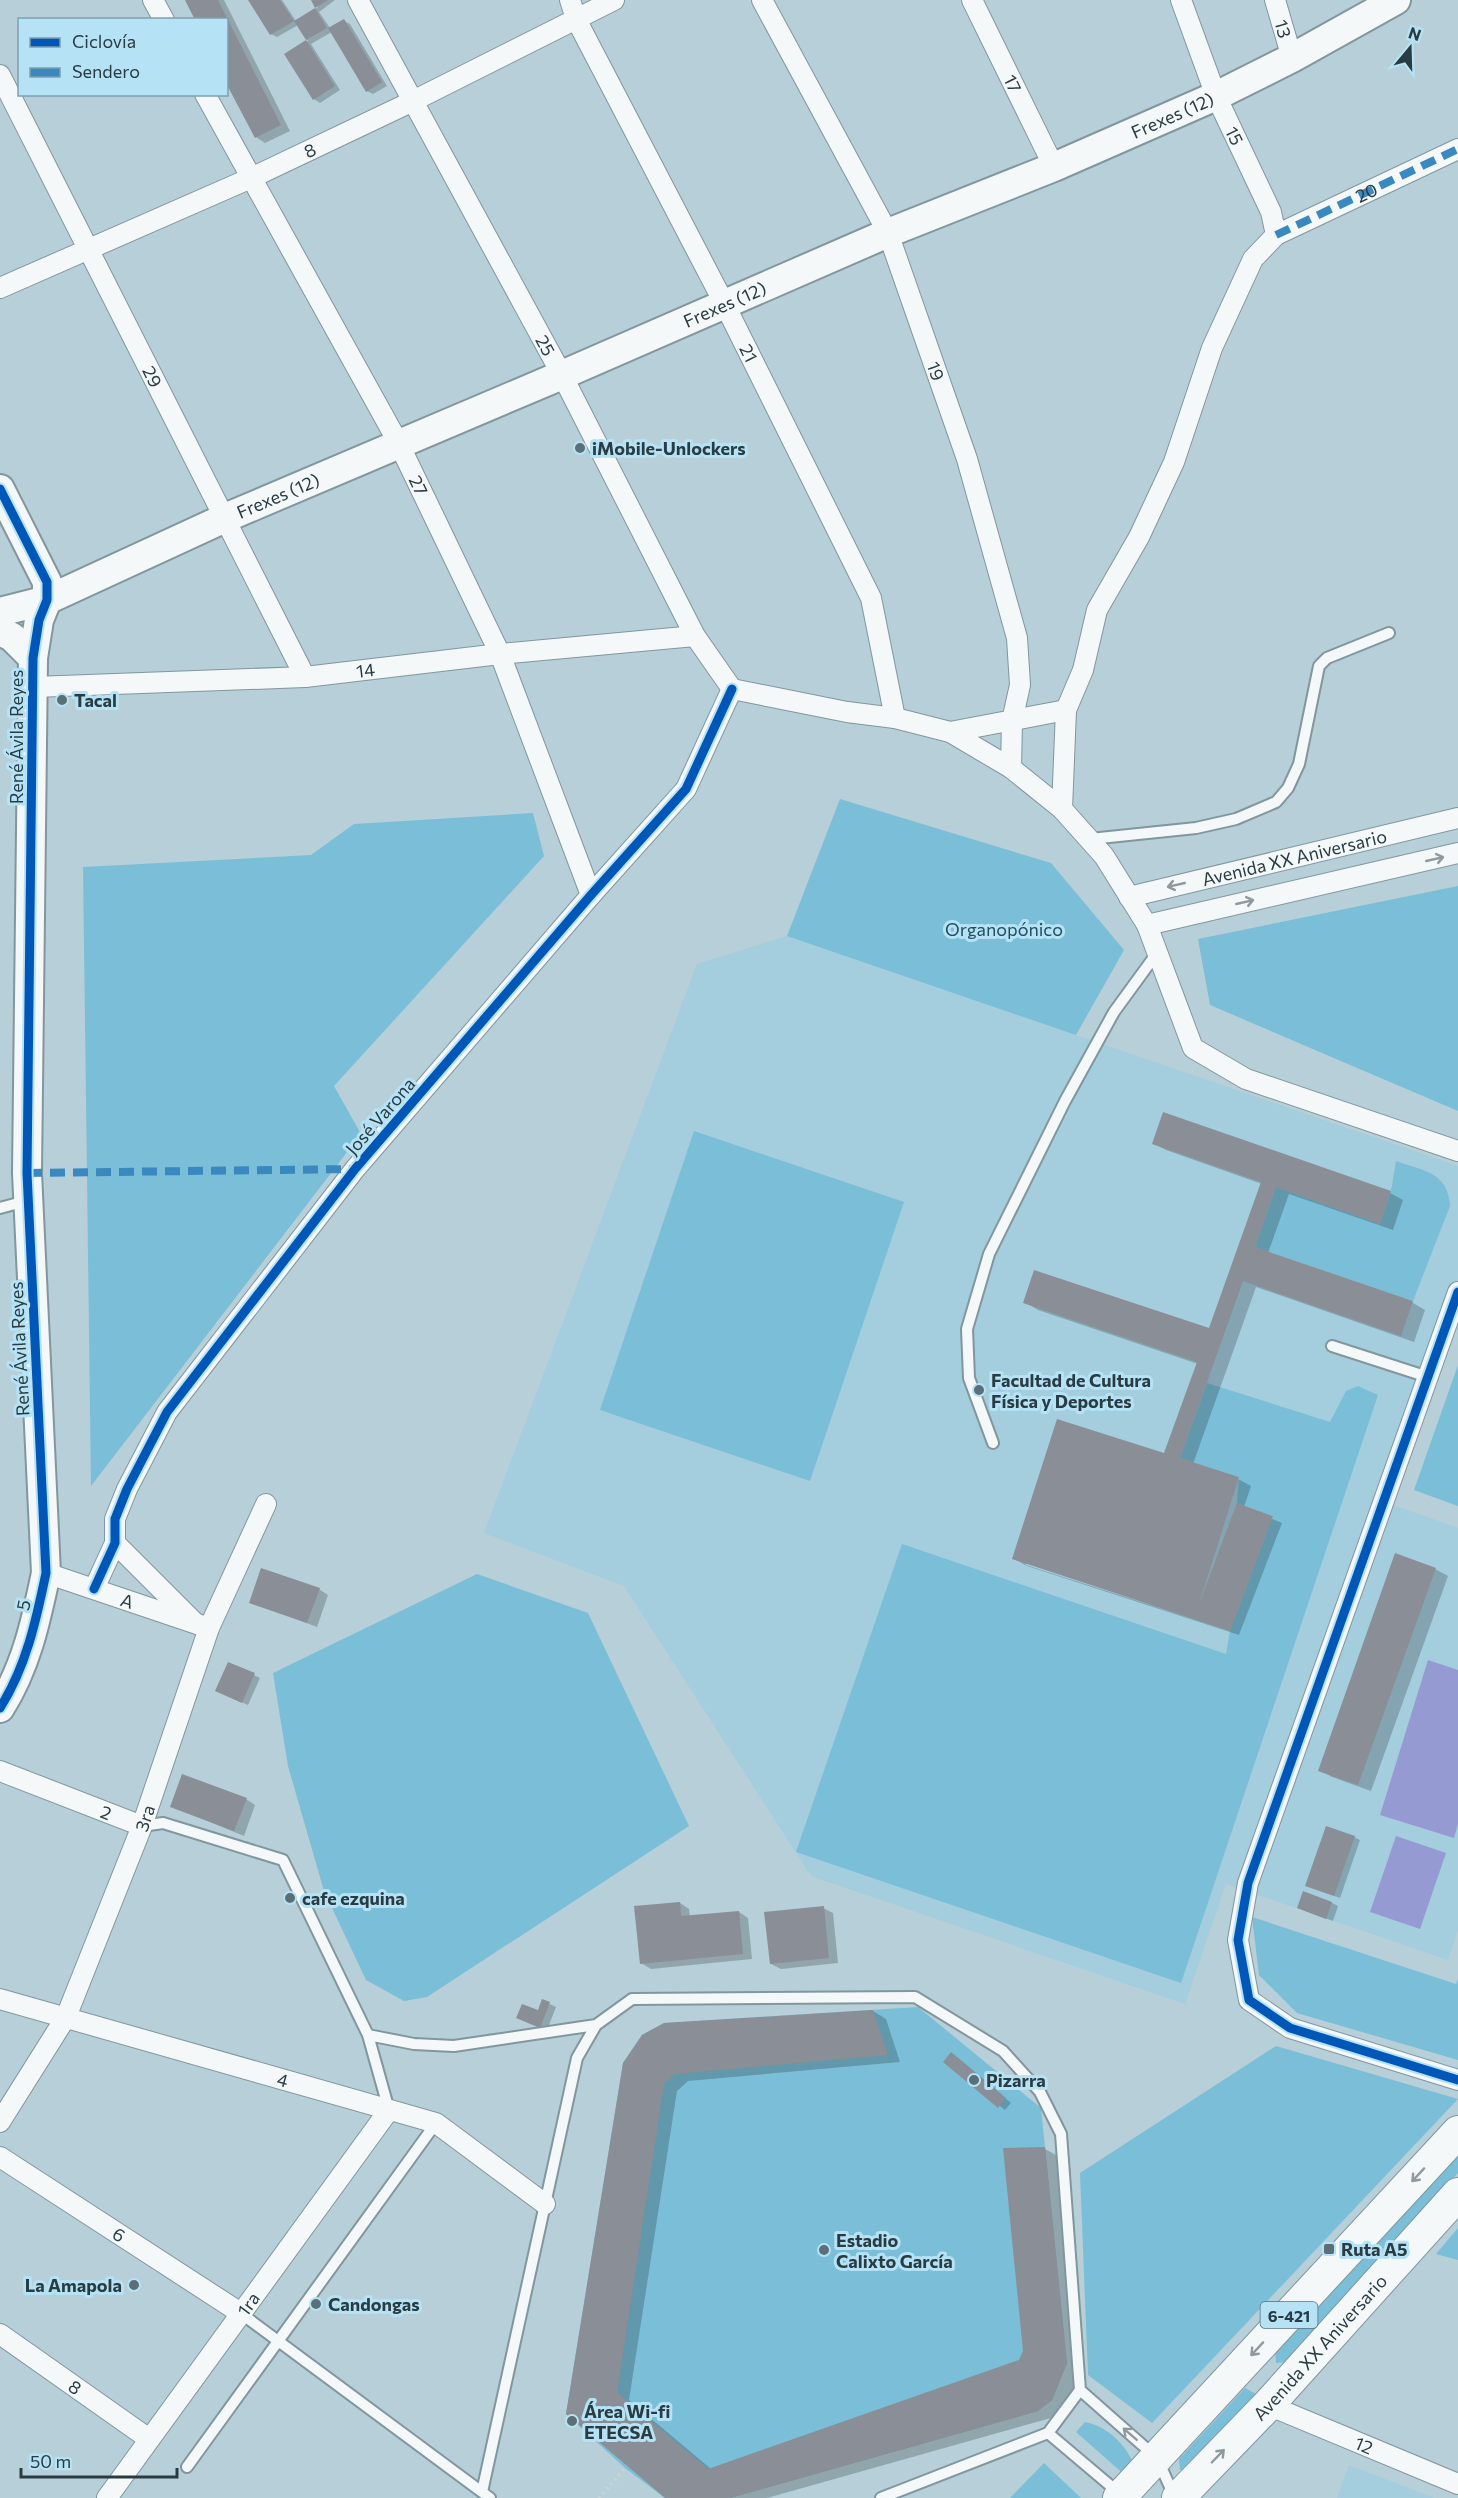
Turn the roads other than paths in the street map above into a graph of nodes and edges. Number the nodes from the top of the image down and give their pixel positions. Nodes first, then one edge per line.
1 (153, 0) edge
2 (358, 0) edge
3 (614, 0) edge
4 (762, 0) edge
5 (972, 0) edge
6 (1181, 0) edge
7 (1275, 0) edge
8 (1380, 4) edge
9 (573, 9) edge
10 (163, 18) edge
11 (1292, 58) junction
12 (0, 75) edge
13 (206, 96) edge
14 (1216, 96) junction
15 (411, 102) junction
16 (1458, 148) edge
17 (1054, 167) junction
18 (251, 178) junction
19 (888, 233) junction
20 (1276, 235) junction
21 (89, 248) junction
22 (0, 288) edge
23 (724, 303) junction
24 (562, 375) junction
25 (399, 444) junction
26 (0, 489) edge
27 (225, 518) junction
28 (47, 600) junction
29 (0, 612) edge
30 (0, 631) edge
31 (1389, 633) dead end
32 (695, 636) junction
33 (500, 654) junction
34 (33, 658) junction
35 (305, 677) junction
36 (34, 687) junction
37 (732, 689) junction
38 (1066, 710) junction
39 (895, 718) junction
40 (1012, 721) junction
41 (950, 732) junction
42 (1011, 768) junction
43 (1062, 808) junction
44 (1458, 818) edge
45 (1090, 839) junction
46 (1458, 853) edge
47 (591, 895) junction
48 (1129, 897) junction
49 (1147, 925) junction
50 (1157, 953) junction
51 (1458, 1151) edge
52 (29, 1200) junction
53 (0, 1208) edge
54 (1458, 1292) edge
55 (1332, 1346) dead end
56 (1428, 1377) junction
57 (993, 1443) dead end
58 (266, 1504) dead end
59 (115, 1543) junction
60 (46, 1573) junction
61 (94, 1589) junction
62 (202, 1625) junction
63 (0, 1708) edge
64 (0, 1772) edge
65 (142, 1826) junction
66 (0, 1998) edge
67 (66, 2017) junction
68 (596, 2025) junction
69 (368, 2035) junction
70 (1458, 2080) edge
71 (389, 2110) junction
72 (0, 2122) edge
73 (436, 2123) junction
74 (1458, 2132) edge
75 (0, 2157) edge
76 (1458, 2194) edge
77 (545, 2204) junction
78 (239, 2312) junction
79 (0, 2334) edge
80 (279, 2342) junction
81 (1080, 2390) junction
82 (1268, 2405) junction
83 (1048, 2433) junction
84 (149, 2439) junction
85 (1157, 2458) junction
86 (187, 2468) dead end
87 (1458, 2484) edge
88 (486, 2495) edge
89 (1123, 2497) edge
90 (107, 2498) edge
91 (881, 2498) edge
92 (1176, 2498) edge

1 - 10 street
2 - 15 street, 25
3 - 9 street, 8
4 - 19 street, 19
5 - 17 street, 17
6 - 14 street, 15
7 - 11 street, 13
8 - 11 main road, Frexes (12)
9 - 15 street, 8
9 - 23 street, 21
11 - 14 main road, Frexes (12)
12 - 21 street, 29
13 - 18 street, 27
14 - 17 main road, Frexes (12)
14 - 20 street, 15
15 - 18 street, 8
15 - 24 street, 25
16 - 20 street, 20
17 - 19 main road, Frexes (12)
18 - 21 street, 8
18 - 25 street, 27
19 - 23 main road, Frexes (12)
19 - 40 street, 19
20 - 38 street
21 - 22 street, 8
21 - 27 street, 29
23 - 24 main road, Frexes (12)
23 - 39 street, 21
24 - 25 main road, Frexes (12)
24 - 32 street, 25
25 - 27 main road, Frexes (12)
25 - 33 street, 27
26 - 28 main road, René Ávila Reyes
27 - 28 main road, Frexes (12)
27 - 35 street, 29
28 - 29 main road, Frexes (12)
28 - 34 main road, René Ávila Reyes
30 - 34 main road
31 - 45 lane
32 - 33 street, 14
32 - 37 street, 25
33 - 35 street, 14
33 - 47 street, 27
34 - 36 main road, René Ávila Reyes
35 - 36 street, 14
36 - 52 main road, René Ávila Reyes
37 - 39 street
37 - 47 street, José Varona
38 - 40 street
38 - 43 street
39 - 41 street
40 - 41 street
40 - 42 street, 19
41 - 42 street
42 - 43 street
43 - 45 street
44 -> 48 street, Avenida XX Aniversario
45 - 48 street
49 -> 46 street, Avenida XX Aniversario
47 - 59 street, José Varona
48 - 49 street
49 - 50 street
50 - 51 street
50 - 57 lane
52 - 53 lane
52 - 60 main road, René Ávila Reyes
54 - 56 street
55 - 56 lane
56 - 70 street
58 - 62 street, 3ra
59 - 61 street, José Varona
59 - 62 street
60 - 61 street, A
60 - 63 main road, 5
61 - 62 street, A
62 - 65 street, 3ra
64 - 65 street, 2
65 - 67 street, 3ra
65 - 69 lane, 2
66 - 67 street, 4
67 - 71 street, 4
67 - 72 street, 3ra
68 - 69 lane
68 - 77 lane
68 - 81 lane
69 - 71 lane
71 - 73 street, 4
71 - 78 street, 1ra
73 - 77 street, 4
73 - 80 lane
74 -> 85 main road, 6-421
75 - 78 street, 6
76 - 82 main road, Avenida XX Aniversario / 6-421
77 - 88 lane
78 - 80 lane
78 - 84 street, 1ra
79 - 84 street, 8
80 - 86 lane
80 - 88 lane
81 - 83 lane
85 -> 81 lane
82 - 87 street, 12
92 -> 82 main road, Avenida XX Aniversario / 6-421
83 - 89 lane
83 - 91 lane
84 - 90 street, 1ra
85 - 89 main road, 6-421
85 - 92 lane

